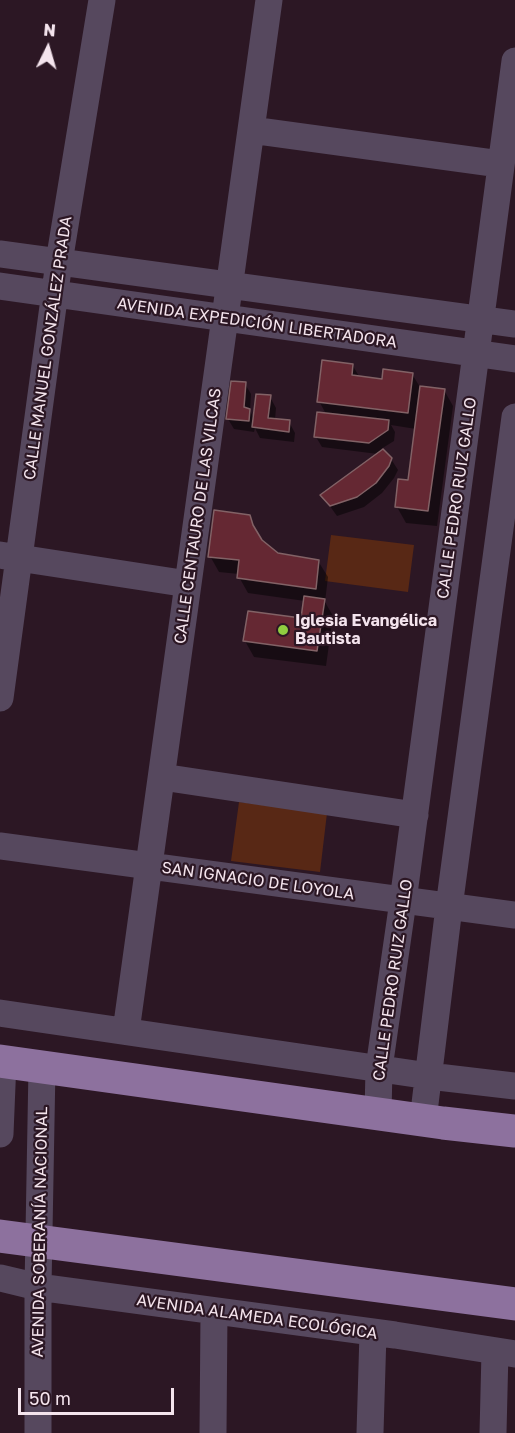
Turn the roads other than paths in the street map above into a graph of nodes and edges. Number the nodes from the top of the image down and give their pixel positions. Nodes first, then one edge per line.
1 (102, 0) edge
2 (269, 0) edge
3 (515, 61) edge
4 (251, 130) junction
5 (500, 164) junction
6 (0, 254) edge
7 (59, 262) junction
8 (230, 285) junction
9 (0, 286) edge
10 (54, 294) junction
11 (226, 318) junction
12 (480, 320) junction
13 (515, 324) edge
14 (476, 354) junction
15 (515, 359) edge
16 (515, 417) edge
17 (507, 533) edge
18 (10, 556) edge
19 (188, 584) junction
20 (0, 698) edge
21 (162, 777) junction
22 (415, 815) junction
23 (0, 846) edge
24 (150, 866) junction
25 (403, 901) junction
26 (449, 907) junction
27 (515, 915) edge
28 (0, 1013) edge
29 (126, 1031) junction
30 (2, 1061) edge
31 (42, 1067) junction
32 (379, 1068) junction
33 (429, 1076) junction
34 (515, 1086) edge
35 (378, 1114) junction
36 (423, 1120) junction
37 (515, 1131) edge
38 (0, 1134) edge
39 (0, 1236) edge
40 (40, 1241) junction
41 (0, 1278) edge
42 (38, 1287) junction
43 (515, 1304) edge
44 (214, 1312) junction
45 (373, 1332) junction
46 (505, 1352) edge
47 (38, 1433) edge
48 (213, 1433) edge
49 (370, 1433) edge
50 (494, 1433) edge

1 - 7 street, CALLE MANUEL GONZÁLEZ PRADA
2 - 4 street, CALLE CENTAURO DE LAS VILCAS
3 - 5 street, CALLE PEDRO RUIZ GALLO
4 - 5 street
4 - 8 street, CALLE CENTAURO DE LAS VILCAS
5 - 12 street, CALLE PEDRO RUIZ GALLO
6 - 7 street, AVENIDA EXPEDICIÓN LIBERTADORA
7 - 8 street, AVENIDA EXPEDICIÓN LIBERTADORA
7 - 10 street, CALLE MANUEL GONZÁLEZ PRADA
8 - 11 street, CALLE CENTAURO DE LAS VILCAS
8 - 12 street, AVENIDA EXPEDICIÓN LIBERTADORA
9 - 10 street, AVENIDA EXPEDICIÓN LIBERTADORA
10 - 11 street, AVENIDA EXPEDICIÓN LIBERTADORA
10 - 18 street, CALLE MANUEL GONZÁLEZ PRADA
11 - 14 street, AVENIDA EXPEDICIÓN LIBERTADORA
11 - 19 street, CALLE CENTAURO DE LAS VILCAS
12 - 13 street, AVENIDA EXPEDICIÓN LIBERTADORA
12 - 14 street, CALLE PEDRO RUIZ GALLO
14 - 15 street, AVENIDA EXPEDICIÓN LIBERTADORA
14 - 22 street, CALLE PEDRO RUIZ GALLO
16 - 17 street
17 - 26 street
18 - 19 street
18 - 20 street, CALLE MANUEL GONZÁLEZ PRADA
19 - 21 street, CALLE CENTAURO DE LAS VILCAS
21 - 22 street
21 - 24 street, CALLE CENTAURO DE LAS VILCAS
22 - 25 street, CALLE PEDRO RUIZ GALLO
23 - 24 street, SAN IGNACIO DE LOYOLA
24 - 25 street, SAN IGNACIO DE LOYOLA
24 - 29 street, CALLE CENTAURO DE LAS VILCAS
25 - 26 street, SAN IGNACIO DE LOYOLA
25 - 32 street, CALLE PEDRO RUIZ GALLO
26 - 27 street, SAN IGNACIO DE LOYOLA
26 - 33 street
28 - 29 street
29 - 32 street
30 - 31 main road
30 - 38 street
31 - 35 main road
31 - 40 street, AVENIDA SOBERANÍA NACIONAL
32 - 33 street
32 - 35 street, CALLE PEDRO RUIZ GALLO
33 - 34 street
33 - 36 street
35 - 36 main road
36 - 37 main road
39 - 40 main road
40 - 42 street, AVENIDA SOBERANÍA NACIONAL
40 - 43 main road
41 - 42 street, AVENIDA ALAMEDA ECOLÓGICA
42 - 44 street, AVENIDA ALAMEDA ECOLÓGICA
42 - 47 street, AVENIDA SOBERANÍA NACIONAL
44 - 45 street, AVENIDA ALAMEDA ECOLÓGICA
44 - 48 street
45 - 46 street, AVENIDA ALAMEDA ECOLÓGICA
45 - 49 street
46 - 50 street

